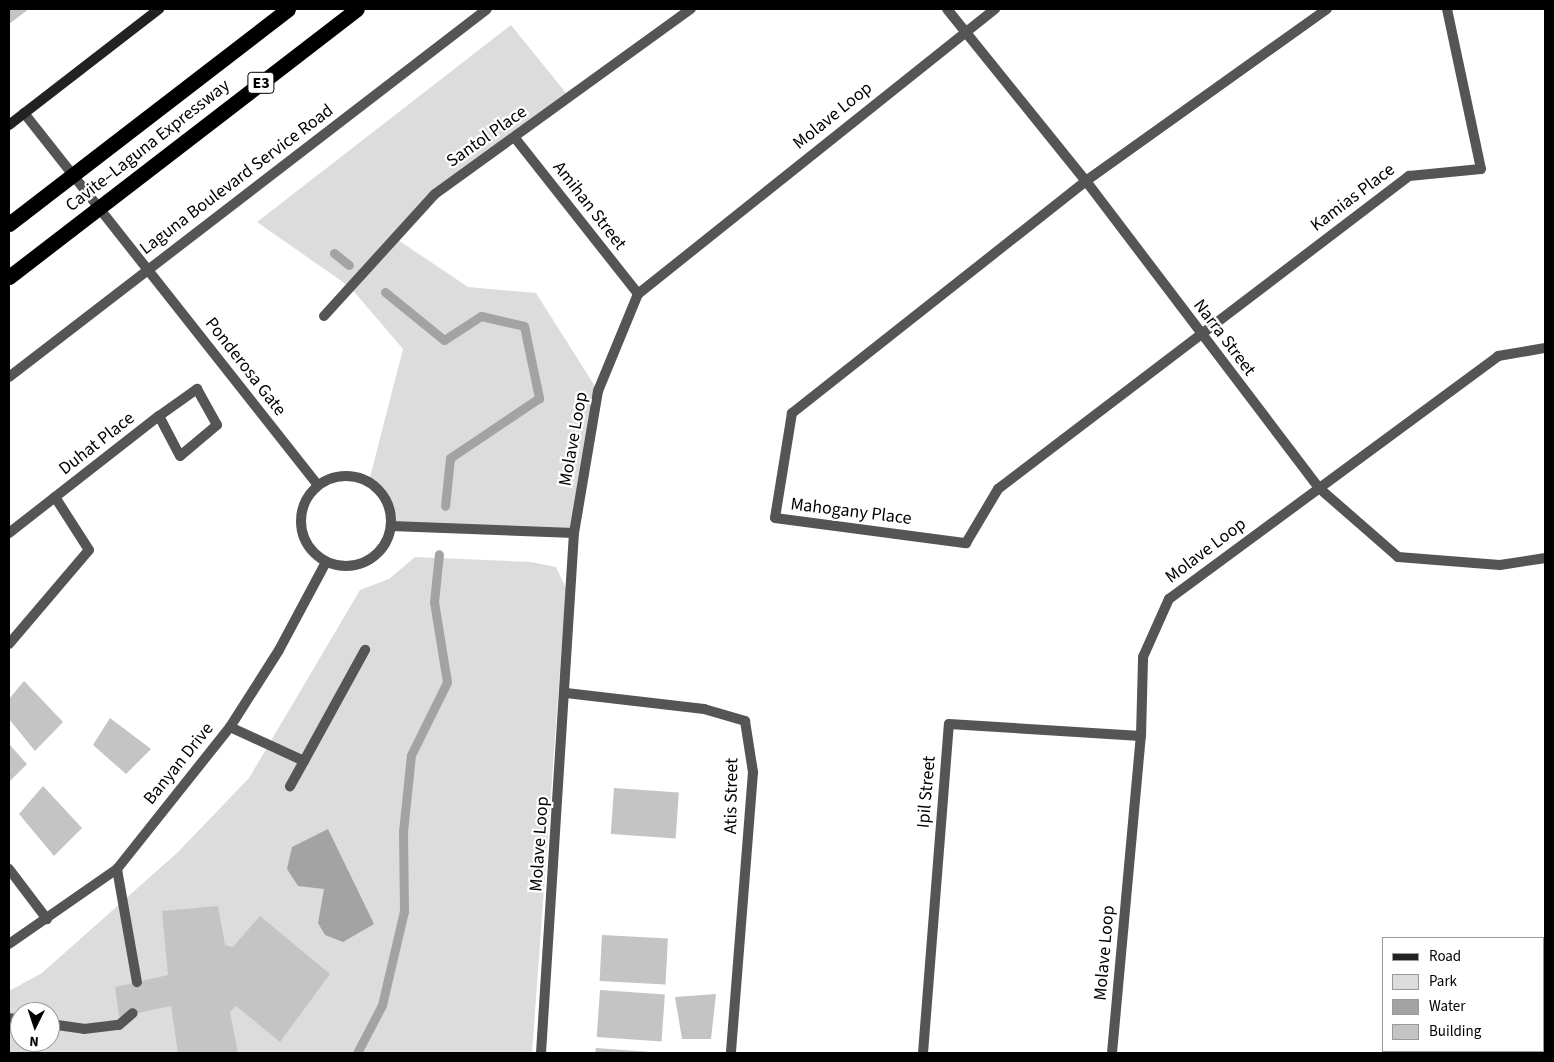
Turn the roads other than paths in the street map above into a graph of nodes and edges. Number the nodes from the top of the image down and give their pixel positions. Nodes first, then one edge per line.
1 (159, 9) edge
2 (288, 9) edge
3 (357, 9) edge
4 (487, 9) edge
5 (691, 9) edge
6 (947, 9) edge
7 (995, 9) edge
8 (1326, 9) edge
9 (1447, 9) edge
10 (966, 30) junction
11 (24, 113) junction
12 (9, 125) edge
13 (515, 138) junction
14 (1086, 181) junction
15 (13, 221) edge
16 (147, 269) junction
17 (9, 277) edge
18 (638, 294) junction
19 (324, 316) dead end
20 (1200, 333) junction
21 (1545, 348) edge
22 (9, 377) edge
23 (159, 416) junction
24 (318, 485) junction
25 (1318, 488) junction
26 (55, 497) junction
27 (391, 526) junction
28 (574, 532) junction
29 (9, 533) edge
30 (1545, 558) edge
31 (326, 562) junction
32 (9, 644) edge
33 (365, 650) dead end
34 (566, 694) junction
35 (230, 726) junction
36 (1141, 736) junction
37 (304, 761) junction
38 (290, 786) dead end
39 (9, 869) edge
40 (117, 869) junction
41 (47, 919) junction
42 (9, 944) edge
43 (137, 982) dead end
44 (133, 1013) dead end
45 (60, 1025) edge
46 (541, 1053) edge
47 (731, 1053) edge
48 (923, 1053) edge
49 (1112, 1053) edge

1 - 11 main road
2 - 15 highway, Cavite–Laguna Expressway / E3
3 - 17 highway, Cavite–Laguna Expressway / E3
4 - 16 street, Laguna Boulevard Service Road
5 - 13 street, Santol Place
6 - 10 street, Narra Street
7 - 10 street, Molave Loop
8 - 14 street
9 - 20 street, Kamias Place
10 - 14 street, Narra Street
10 - 18 street, Molave Loop
11 - 12 main road
11 - 16 street, Ponderosa Gate
13 - 18 street, Amihan Street
13 - 19 street, Santol Place
14 - 20 street, Narra Street
14 - 20 street, Mahogany Place
16 - 22 street, Laguna Boulevard Service Road
16 - 24 street, Ponderosa Gate
18 - 28 street, Molave Loop
20 - 25 street, Narra Street
21 - 25 street, Molave Loop
23 - 23 street, Duhat Place
23 - 26 street, Duhat Place
24 - 27 street
24 - 31 street
25 - 30 street, Narra Street
25 - 36 street, Molave Loop
26 - 29 street, Duhat Place
26 - 32 street, Duhat Place
27 - 28 street
27 - 31 street
28 - 34 street, Molave Loop
31 - 35 street, Banyan Drive
33 - 37 street
34 - 46 street, Molave Loop
34 - 47 street, Atis Street
35 - 37 street
35 - 40 street, Banyan Drive
36 - 48 street, Ipil Street
36 - 49 street, Molave Loop
37 - 38 street
39 - 41 street
40 - 41 street, Banyan Drive
40 - 43 street
41 - 42 street, Banyan Drive
44 - 45 street

